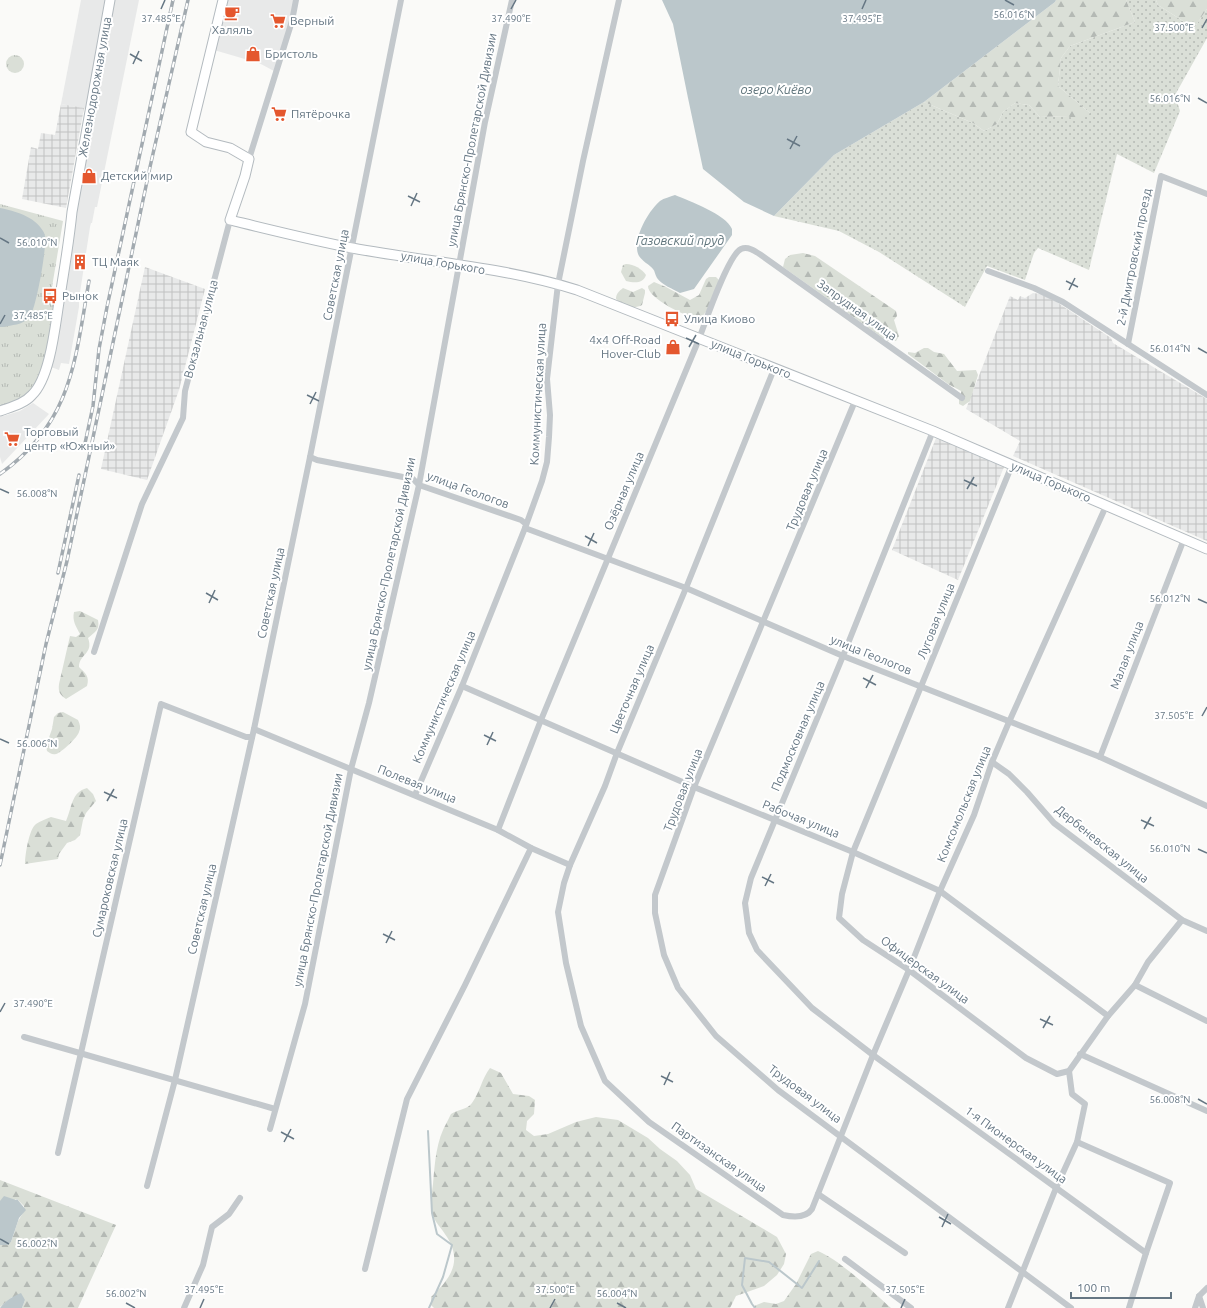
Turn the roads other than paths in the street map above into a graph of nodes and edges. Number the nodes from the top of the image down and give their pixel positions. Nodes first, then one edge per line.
1 (110, 0) edge
2 (223, 0) edge
3 (296, 0) edge
4 (401, 0) edge
5 (512, 0) edge
6 (619, 0) edge
7 (249, 159) junction
8 (1207, 194) edge
9 (230, 220) junction
10 (352, 248) junction
11 (737, 252) joint
12 (459, 265) junction
13 (988, 271) dead end
14 (558, 284) junction
15 (699, 339) junction
16 (1128, 344) junction
17 (774, 369) junction
18 (1207, 392) edge
19 (962, 398) dead end
20 (856, 401) junction
21 (0, 411) edge
22 (934, 432) junction
23 (310, 457) junction
24 (1012, 466) junction
25 (419, 485) junction
26 (1106, 506) junction
27 (526, 526) junction
28 (1184, 539) junction
29 (1207, 549) edge
30 (608, 559) junction
31 (686, 588) junction
32 (764, 622) junction
33 (94, 652) dead end
34 (843, 656) junction
35 (462, 686) junction
36 (921, 687) junction
37 (540, 720) junction
38 (1009, 722) junction
39 (254, 729) junction
40 (252, 737) junction
41 (617, 753) junction
42 (1100, 757) junction
43 (992, 762) junction
44 (351, 769) junction
45 (694, 787) junction
46 (415, 795) junction
47 (1207, 806) edge
48 (775, 820) junction
49 (498, 830) junction
50 (531, 848) junction
51 (853, 852) junction
52 (570, 865) junction
53 (940, 891) junction
54 (1182, 920) junction
55 (1207, 931) edge
56 (909, 970) junction
57 (1135, 985) junction
58 (1108, 1016) junction
59 (1207, 1021) edge
60 (581, 1026) joint
61 (24, 1037) dead end
62 (81, 1053) junction
63 (1080, 1054) junction
64 (872, 1055) junction
65 (1069, 1072) junction
66 (175, 1080) junction
67 (275, 1109) junction
68 (1207, 1111) edge
69 (270, 1129) dead end
70 (840, 1135) junction
71 (1077, 1142) junction
72 (58, 1153) dead end
73 (147, 1186) dead end
74 (1056, 1188) junction
75 (818, 1194) junction
76 (240, 1198) dead end
77 (905, 1253) dead end
78 (1146, 1254) junction
79 (845, 1259) dead end
80 (365, 1269) dead end
81 (1022, 1273) junction
82 (1207, 1288) edge
83 (1199, 1296) junction
84 (184, 1308) edge
85 (911, 1308) edge
86 (1008, 1308) edge
87 (1071, 1308) edge
88 (1129, 1308) edge
89 (1195, 1308) edge
90 (1203, 1308) edge

1 - 21 street, Железнодорожная улица
2 - 7 street
3 - 7 street, Вокзальная улица
4 - 10 street, Советская улица
5 - 12 street, улица Брянско-Пролетарской Дивизии
6 - 14 street, Коммунистическая улица
7 - 9 street, Вокзальная улица
8 - 16 street, 2-й Дмитровский проезд
9 - 10 street, улица Горького
9 - 33 street, Вокзальная улица
10 - 12 street, улица Горького
10 - 23 street, Советская улица
11 - 15 street, Озёрная улица
11 - 19 street, Запрудная улица
12 - 14 street, улица Горького
12 - 25 street, улица Брянско-Пролетарской Дивизии
13 - 16 street
14 - 15 street, улица Горького
14 - 27 street, Коммунистическая улица
15 - 17 street, улица Горького
15 - 30 street, Озёрная улица
16 - 18 street
17 - 20 street, улица Горького
17 - 31 street, Цветочная улица
20 - 22 street, улица Горького
20 - 32 street, Трудовая улица
22 - 24 street, улица Горького
22 - 34 street, Подмосковная улица
23 - 25 street, улица Геологов
23 - 39 street, Советская улица
24 - 26 street, улица Горького
24 - 36 street, Луговая улица
25 - 27 street, улица Геологов
25 - 44 street, улица Брянско-Пролетарской Дивизии
26 - 28 street, улица Горького
26 - 38 street, Комсомольская улица
27 - 30 street, улица Геологов
27 - 35 street, Коммунистическая улица
28 - 29 street, улица Горького
28 - 42 street, Малая улица
30 - 31 street, улица Геологов
30 - 37 street, Озёрная улица
31 - 32 street, улица Геологов
31 - 41 street, Цветочная улица
32 - 34 street, улица Геологов
32 - 45 street, Трудовая улица
34 - 36 street, улица Геологов
34 - 48 street, Подмосковная улица
35 - 37 street, Рабочая улица
35 - 46 street, Коммунистическая улица
36 - 38 street, улица Геологов
36 - 51 street, Луговая улица
37 - 41 street, Рабочая улица
37 - 49 street, Озёрная улица
38 - 42 street, улица Геологов
38 - 43 street, Комсомольская улица
39 - 40 street, Советская улица
39 - 44 street, Полевая улица
40 - 62 street, Сумароковская улица
40 - 66 street, Советская улица
41 - 45 street, Рабочая улица
41 - 52 street, Цветочная улица
42 - 47 street, улица Геологов
43 - 53 street, Комсомольская улица
43 - 54 street, Дербеневская улица
44 - 46 street, Полевая улица
44 - 67 street, улица Брянско-Пролетарской Дивизии
45 - 48 street, Рабочая улица
45 - 70 street, Трудовая улица
46 - 49 street, Полевая улица
48 - 51 street, Рабочая улица
48 - 64 street, Подмосковная улица
49 - 50 street, Полевая улица
50 - 52 street, Полевая улица
50 - 80 street
51 - 53 street, Рабочая улица
51 - 56 street, Офицерская улица
52 - 60 street, Цветочная улица
53 - 56 street, Комсомольская улица
53 - 58 street, Рабочая улица
54 - 55 street, Дербеневская улица
54 - 57 street
56 - 64 street, Комсомольская улица
56 - 65 street, Офицерская улица
57 - 58 street
57 - 59 street
58 - 63 street
60 - 75 street, Партизанская улица
61 - 62 street
62 - 66 street
62 - 72 street, Сумароковская улица
63 - 65 street
63 - 68 street
64 - 70 street, Комсомольская улица
64 - 74 street, 1-я Пионерская улица
65 - 71 street
66 - 67 street
66 - 73 street, Советская улица
67 - 69 street, улица Брянско-Пролетарской Дивизии
70 - 75 street, Партизанская улица
70 - 81 street
71 - 74 street
71 - 78 street
74 - 78 street, 1-я Пионерская улица
74 - 81 street
75 - 77 street
76 - 84 street
78 - 88 street
79 - 85 street
81 - 86 street
81 - 87 street
82 - 83 street
83 - 89 street
83 - 90 street

